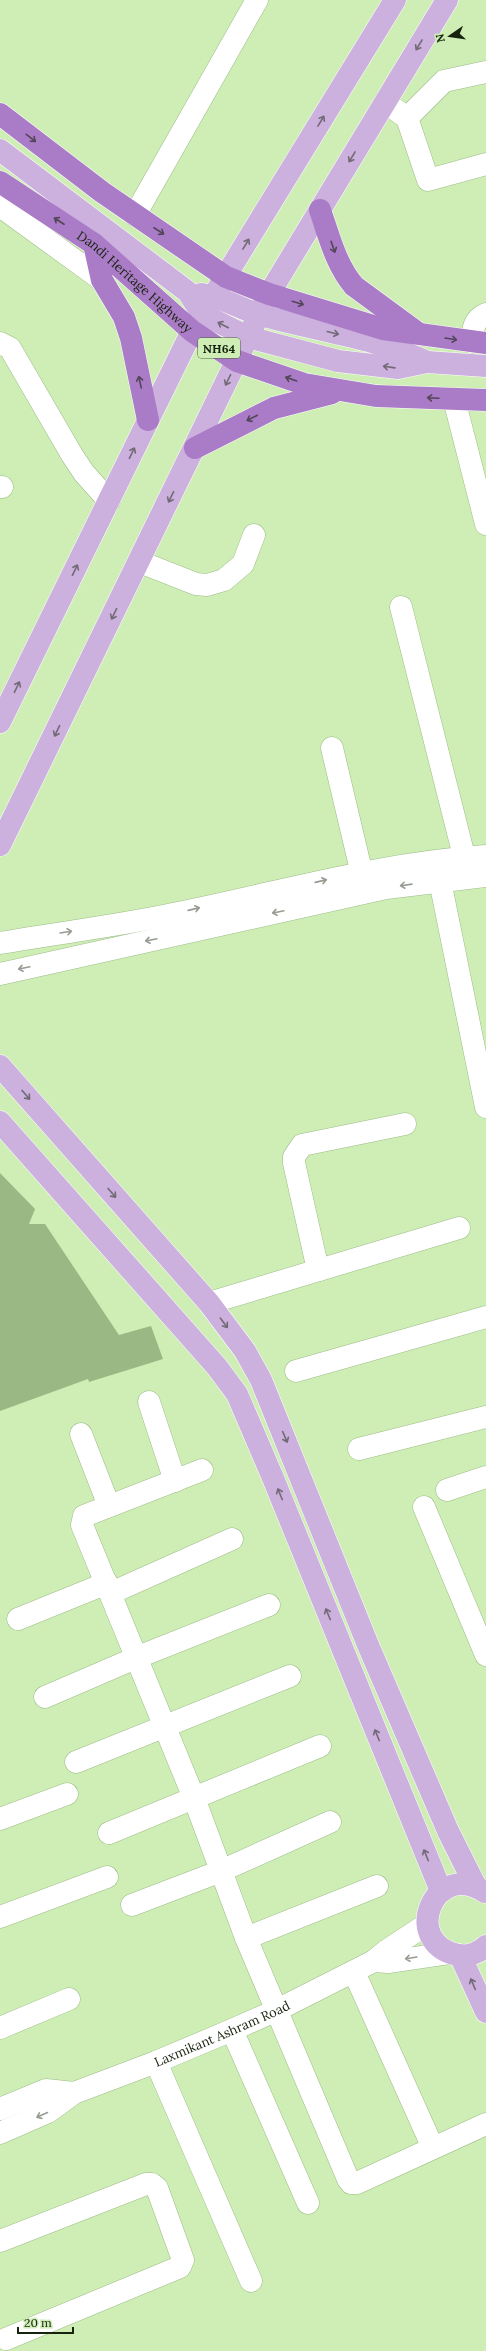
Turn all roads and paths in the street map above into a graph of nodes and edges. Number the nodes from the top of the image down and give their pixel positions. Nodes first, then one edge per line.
1 (395, 0) edge
2 (447, 0) edge
3 (248, 3) edge
4 (486, 72) edge
5 (385, 102) junction
6 (0, 114) edge
7 (407, 118) junction
8 (0, 150) edge
9 (486, 164) edge
10 (0, 182) edge
11 (0, 206) edge
12 (320, 210) junction
13 (135, 215) junction
14 (94, 244) junction
15 (226, 277) junction
16 (102, 280) junction
17 (188, 292) junction
18 (269, 294) junction
19 (214, 296) junction
20 (486, 314) edge
21 (259, 315) junction
22 (197, 322) junction
23 (419, 334) junction
24 (248, 338) junction
25 (479, 342) edge
26 (0, 343) edge
27 (238, 360) junction
28 (427, 362) junction
29 (486, 366) edge
30 (343, 390) junction
31 (454, 399) junction
32 (486, 400) edge
33 (148, 420) junction
34 (195, 448) junction
35 (109, 501) junction
36 (486, 524) edge
37 (254, 535) dead end
38 (140, 562) junction
39 (401, 607) dead end
40 (0, 722) edge
41 (332, 748) dead end
42 (0, 845) edge
43 (486, 856) edge
44 (473, 871) edge
45 (440, 881) junction
46 (364, 882) junction
47 (0, 943) edge
48 (0, 974) edge
49 (0, 1066) edge
50 (486, 1107) edge
51 (0, 1122) edge
52 (405, 1124) dead end
53 (459, 1228) dead end
54 (318, 1270) junction
55 (209, 1303) junction
56 (486, 1317) edge
57 (296, 1371) dead end
58 (149, 1402) dead end
59 (486, 1417) edge
60 (81, 1434) dead end
61 (358, 1449) dead end
62 (202, 1470) dead end
63 (486, 1477) edge
64 (175, 1481) junction
65 (447, 1490) dead end
66 (109, 1506) junction
67 (424, 1507) dead end
68 (232, 1539) dead end
69 (109, 1588) junction
70 (269, 1605) dead end
71 (18, 1619) dead end
72 (486, 1655) edge
73 (138, 1657) junction
74 (290, 1676) dead end
75 (45, 1697) dead end
76 (166, 1727) junction
77 (320, 1746) dead end
78 (76, 1762) dead end
79 (67, 1794) dead end
80 (194, 1798) junction
81 (0, 1820) edge
82 (330, 1822) dead end
83 (109, 1833) dead end
84 (221, 1870) junction
85 (107, 1877) dead end
86 (377, 1886) dead end
87 (481, 1890) edge
88 (441, 1891) junction
89 (132, 1905) dead end
90 (0, 1917) edge
91 (427, 1924) junction
92 (246, 1938) junction
93 (486, 1946) edge
94 (455, 1954) junction
95 (374, 1961) junction
96 (354, 1972) junction
97 (69, 1999) dead end
98 (277, 2010) junction
99 (486, 2012) edge
100 (0, 2028) edge
101 (232, 2030) junction
102 (156, 2062) junction
103 (74, 2093) junction
104 (0, 2109) edge
105 (486, 2124) edge
106 (0, 2133) edge
107 (433, 2148) junction
108 (308, 2203) dead end
109 (0, 2241) edge
110 (251, 2281) dead end
111 (5, 2338) edge

15 -> 1 main road
2 -> 5 main road
3 - 13 street
4 - 7 street
5 - 7 street
5 -> 12 main road
6 -> 13 highway
7 - 9 street
8 - 17 main road
14 -> 10 highway, Dandi Heritage Highway / NH64
11 - 16 street
12 - 18 main road
12 -> 23 highway
13 -> 15 highway
14 - 16 highway
14 - 22 highway, Dandi Heritage Highway / NH64
15 - 18 highway
15 - 19 main road
33 -> 16 highway
17 - 19 main road
17 - 22 main road
18 - 21 main road
18 -> 23 highway
19 - 21 main road
19 - 22 main road
20 - 25 street
21 - 24 main road
21 -> 28 main road
24 -> 22 main road
22 - 27 highway, Dandi Heritage Highway / NH64
22 - 33 main road
23 -> 25 highway
24 - 27 main road
28 -> 24 main road
26 - 35 street
30 -> 27 highway, Dandi Heritage Highway / NH64
27 -> 34 main road
28 - 29 main road
31 -> 30 highway, Dandi Heritage Highway / NH64
30 -> 34 highway
31 - 32 highway, Dandi Heritage Highway / NH64
31 - 36 street
35 -> 33 main road
34 -> 38 main road
40 -> 35 main road
37 - 38 street
38 -> 42 main road
39 - 44 street
41 - 46 street
43 - 44 street
44 - 45 street
44 - 46 street
45 -> 46 street
45 - 50 street
47 -> 46 street
46 -> 48 street
49 -> 55 main road
88 -> 51 main road
52 - 54 street
53 - 54 street
54 - 55 street
55 -> 87 main road
56 - 57 street
58 - 64 street
59 - 61 street
60 - 66 street
62 - 64 street
63 - 65 street
64 - 66 street
66 - 69 street
67 - 72 street
68 - 69 street
69 - 71 street
69 - 73 street
70 - 73 street
73 - 75 street
73 - 76 street
74 - 76 street
76 - 78 street
76 - 80 street
77 - 80 street
79 - 81 street
80 - 83 street
80 - 84 street
82 - 84 street
84 - 89 street
84 - 92 street
85 - 90 street
86 - 92 street
87 - 88 main road
88 - 91 main road
91 - 94 main road
91 - 95 street
92 - 98 street
93 - 94 main road
94 -> 95 street, Laxmikant Ashram Road
99 -> 94 main road
95 - 96 street, Laxmikant Ashram Road
96 - 98 street, Laxmikant Ashram Road
96 - 107 street
97 - 100 street
98 - 101 street, Laxmikant Ashram Road
98 - 107 street
101 - 102 street, Laxmikant Ashram Road
101 - 108 street
102 - 103 street, Laxmikant Ashram Road
102 - 110 street
103 - 104 street
103 -> 106 street, Laxmikant Ashram Road
105 - 107 street
109 - 111 street

